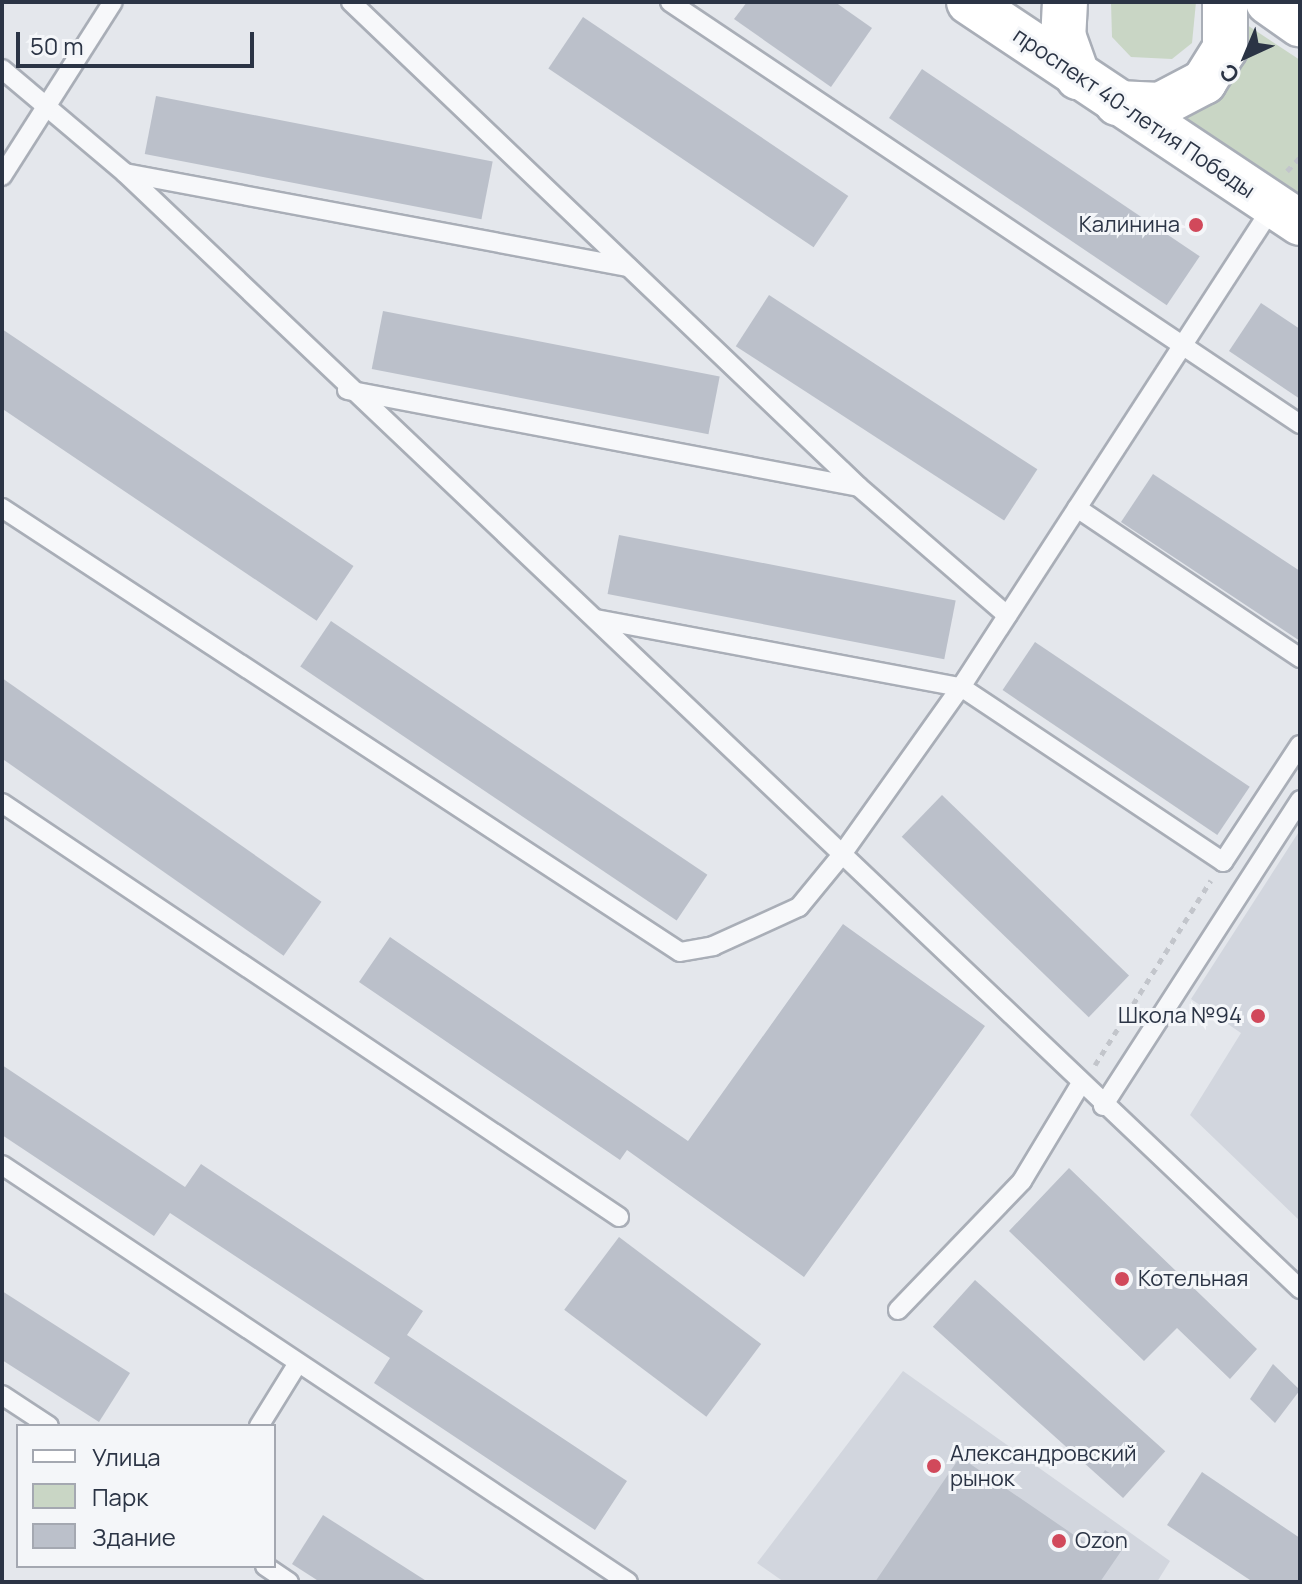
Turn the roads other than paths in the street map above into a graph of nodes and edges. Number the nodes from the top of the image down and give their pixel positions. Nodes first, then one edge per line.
1 (113, 2) edge
2 (351, 2) edge
3 (670, 2) edge
4 (969, 2) edge
5 (1065, 2) edge
6 (1225, 2) edge
7 (1268, 2) edge
8 (698, 10) edge
9 (1300, 24) edge
10 (2, 69) edge
11 (1078, 77) junction
12 (1117, 103) junction
13 (48, 107) junction
14 (125, 173) junction
15 (2, 176) edge
16 (1286, 214) edge
17 (628, 267) junction
18 (1182, 345) junction
19 (347, 390) junction
20 (1300, 424) edge
21 (859, 487) junction
22 (2, 508) edge
23 (1077, 508) junction
24 (1007, 615) junction
25 (596, 619) junction
26 (1300, 658) edge
27 (961, 687) junction
28 (1300, 745) edge
29 (1300, 800) edge
30 (2, 803) edge
31 (840, 857) junction
32 (1080, 1085) junction
33 (1103, 1106) junction
34 (2, 1165) edge
35 (619, 1217) dead end
36 (1300, 1289) edge
37 (898, 1310) dead end
38 (298, 1363) junction
39 (2, 1395) edge
40 (46, 1424) edge
41 (260, 1424) edge
42 (268, 1568) edge
43 (289, 1582) edge
44 (628, 1582) edge

1 - 13 lane
2 - 17 lane
3 - 8 lane
4 - 11 main road, проспект 40-летия Победы
5 - 11 main road
6 - 12 main road
7 - 9 main road
8 - 18 lane
10 - 13 lane
11 - 12 main road, проспект 40-летия Победы
12 - 16 main road, проспект 40-летия Победы
13 - 14 lane
13 - 15 lane
14 - 17 lane
14 - 19 lane
16 - 18 lane
17 - 21 lane
18 - 20 lane
18 - 23 lane
19 - 21 lane
19 - 25 lane
21 - 24 lane
22 - 31 lane
23 - 24 lane
23 - 26 lane
24 - 27 lane
25 - 27 lane
25 - 31 lane
27 - 28 lane
27 - 31 lane
29 - 33 lane
30 - 35 lane
31 - 32 lane
32 - 33 lane
32 - 37 lane
33 - 36 lane
34 - 38 lane
38 - 41 lane
38 - 44 lane
39 - 40 lane
42 - 43 lane

